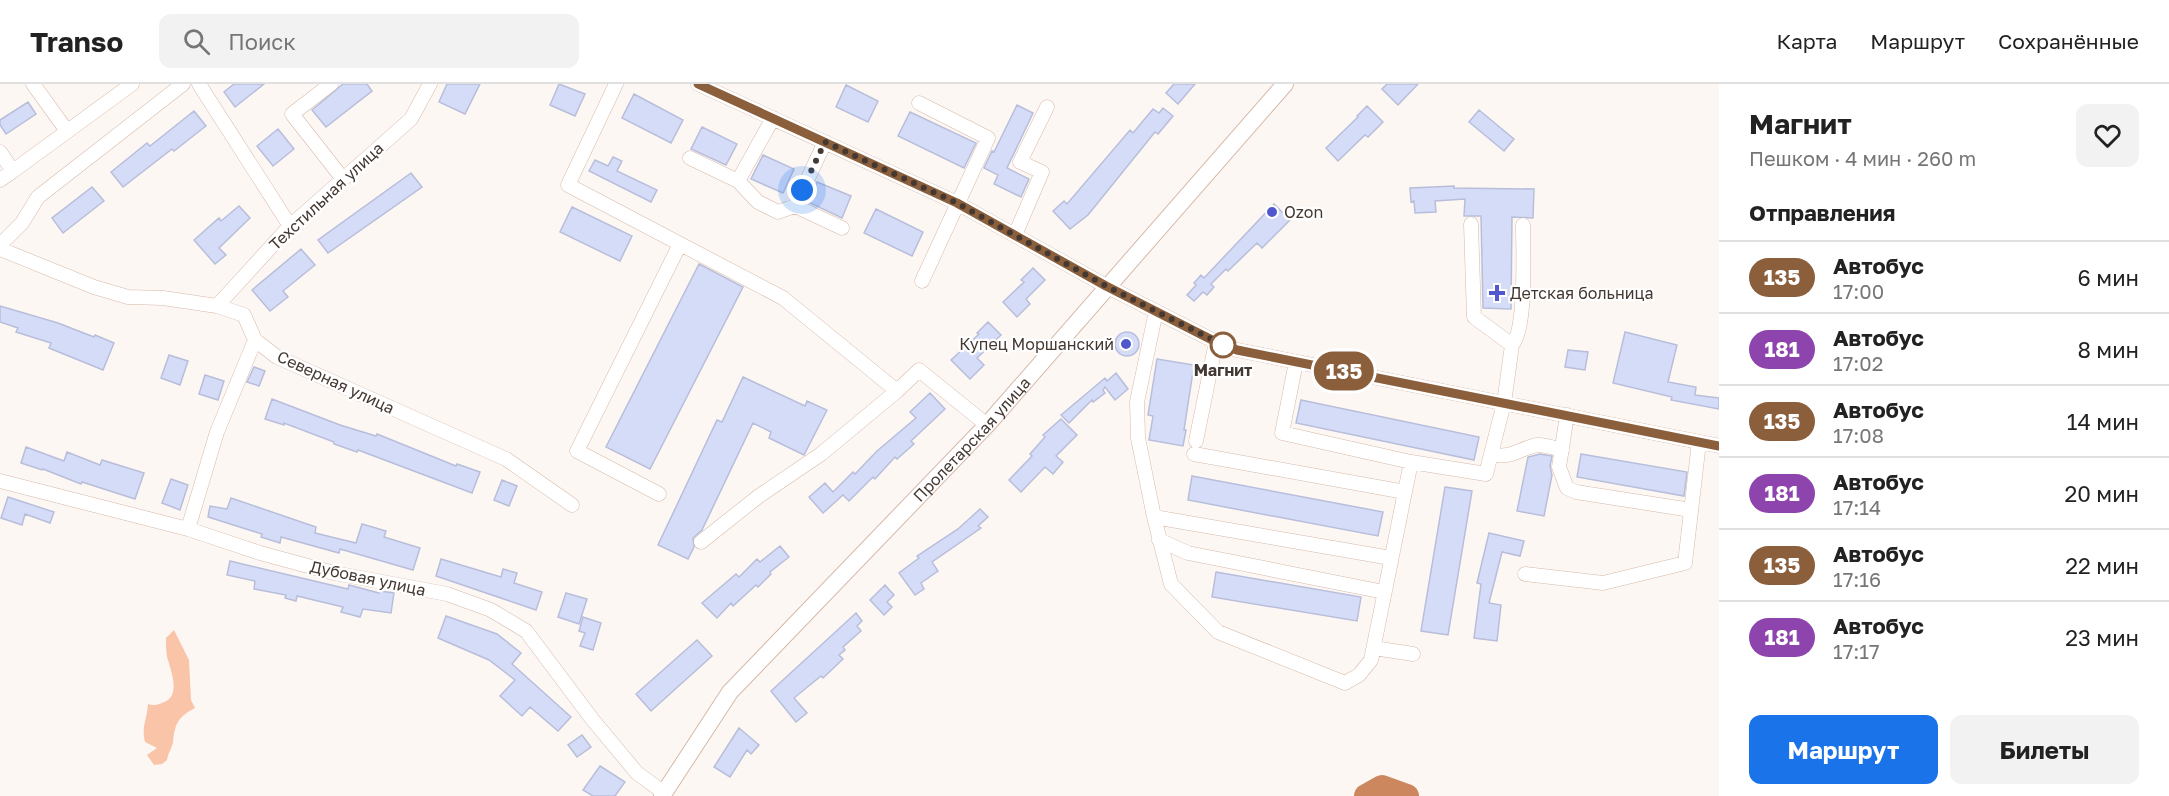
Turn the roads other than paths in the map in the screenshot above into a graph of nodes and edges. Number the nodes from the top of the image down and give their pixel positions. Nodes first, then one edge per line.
1 (33, 84) edge
2 (183, 84) edge
3 (198, 84) edge
4 (331, 84) edge
5 (430, 84) edge
6 (616, 84) edge
7 (698, 84) edge
8 (1285, 84) edge
9 (123, 87) edge
10 (920, 103) dead end
11 (1047, 107) dead end
12 (773, 118) junction
13 (67, 131) junction
14 (825, 142) junction
15 (0, 152) edge
16 (690, 158) dead end
17 (13, 171) junction
18 (343, 179) junction
19 (0, 180) edge
20 (738, 181) junction
21 (957, 203) junction
22 (795, 206) junction
23 (1471, 224) dead end
24 (1523, 225) dead end
25 (290, 226) junction
26 (842, 228) dead end
27 (1015, 235) junction
28 (680, 244) junction
29 (0, 247) edge
30 (922, 281) dead end
31 (1106, 286) junction
32 (217, 306) junction
33 (1156, 311) junction
34 (255, 340) junction
35 (1216, 342) junction
36 (1512, 345) junction
37 (1296, 362) junction
38 (897, 391) junction
39 (1504, 403) junction
40 (1567, 416) junction
41 (987, 425) junction
42 (1699, 442) junction
43 (1719, 446) edge
44 (1562, 450) junction
45 (1492, 454) junction
46 (1411, 462) junction
47 (0, 481) edge
48 (1405, 492) junction
49 (659, 494) dead end
50 (572, 505) dead end
51 (1691, 510) junction
52 (1154, 517) junction
53 (188, 529) junction
54 (1160, 540) junction
55 (701, 542) dead end
56 (1391, 558) junction
57 (1525, 574) dead end
58 (1384, 592) junction
59 (1374, 648) junction
60 (1413, 654) dead end
61 (663, 794) edge

1 - 13 street
2 - 29 street
3 - 25 street
4 - 18 street
5 - 18 street, Техстильная улица
6 - 28 street
7 - 12 street
8 - 31 main road, Пролетарская улица
9 - 13 street
10 - 21 street
11 - 27 street
12 - 14 street
12 - 20 street
13 - 17 street
14 - 21 street
14 - 22 street
15 - 17 street
16 - 20 street
17 - 19 street
18 - 25 street, Техстильная улица
20 - 22 street
21 - 27 street
21 - 30 street
22 - 26 street
23 - 36 street
24 - 36 street
25 - 32 street, Техстильная улица
27 - 31 street
28 - 38 street
28 - 49 street
29 - 32 street, Северная улица
31 - 33 street
31 - 41 main road, Пролетарская улица
32 - 34 street, Северная улица
33 - 35 street
33 - 52 street
34 - 50 street, Северная улица
34 - 53 street
35 - 37 street
35 - 48 street
36 - 39 street
37 - 39 street
37 - 46 street
38 - 41 street
38 - 55 street
39 - 40 street
39 - 45 street
40 - 42 street
40 - 44 street
41 - 61 main road, Пролетарская улица
42 - 43 street
42 - 51 street
44 - 45 street
44 - 51 street
45 - 46 street
46 - 48 street
47 - 53 street, Дубовая улица
48 - 56 street
51 - 57 street
52 - 54 street
52 - 56 street
53 - 61 street, Дубовая улица
54 - 58 street
54 - 59 street
56 - 58 street
58 - 59 street
59 - 60 street

